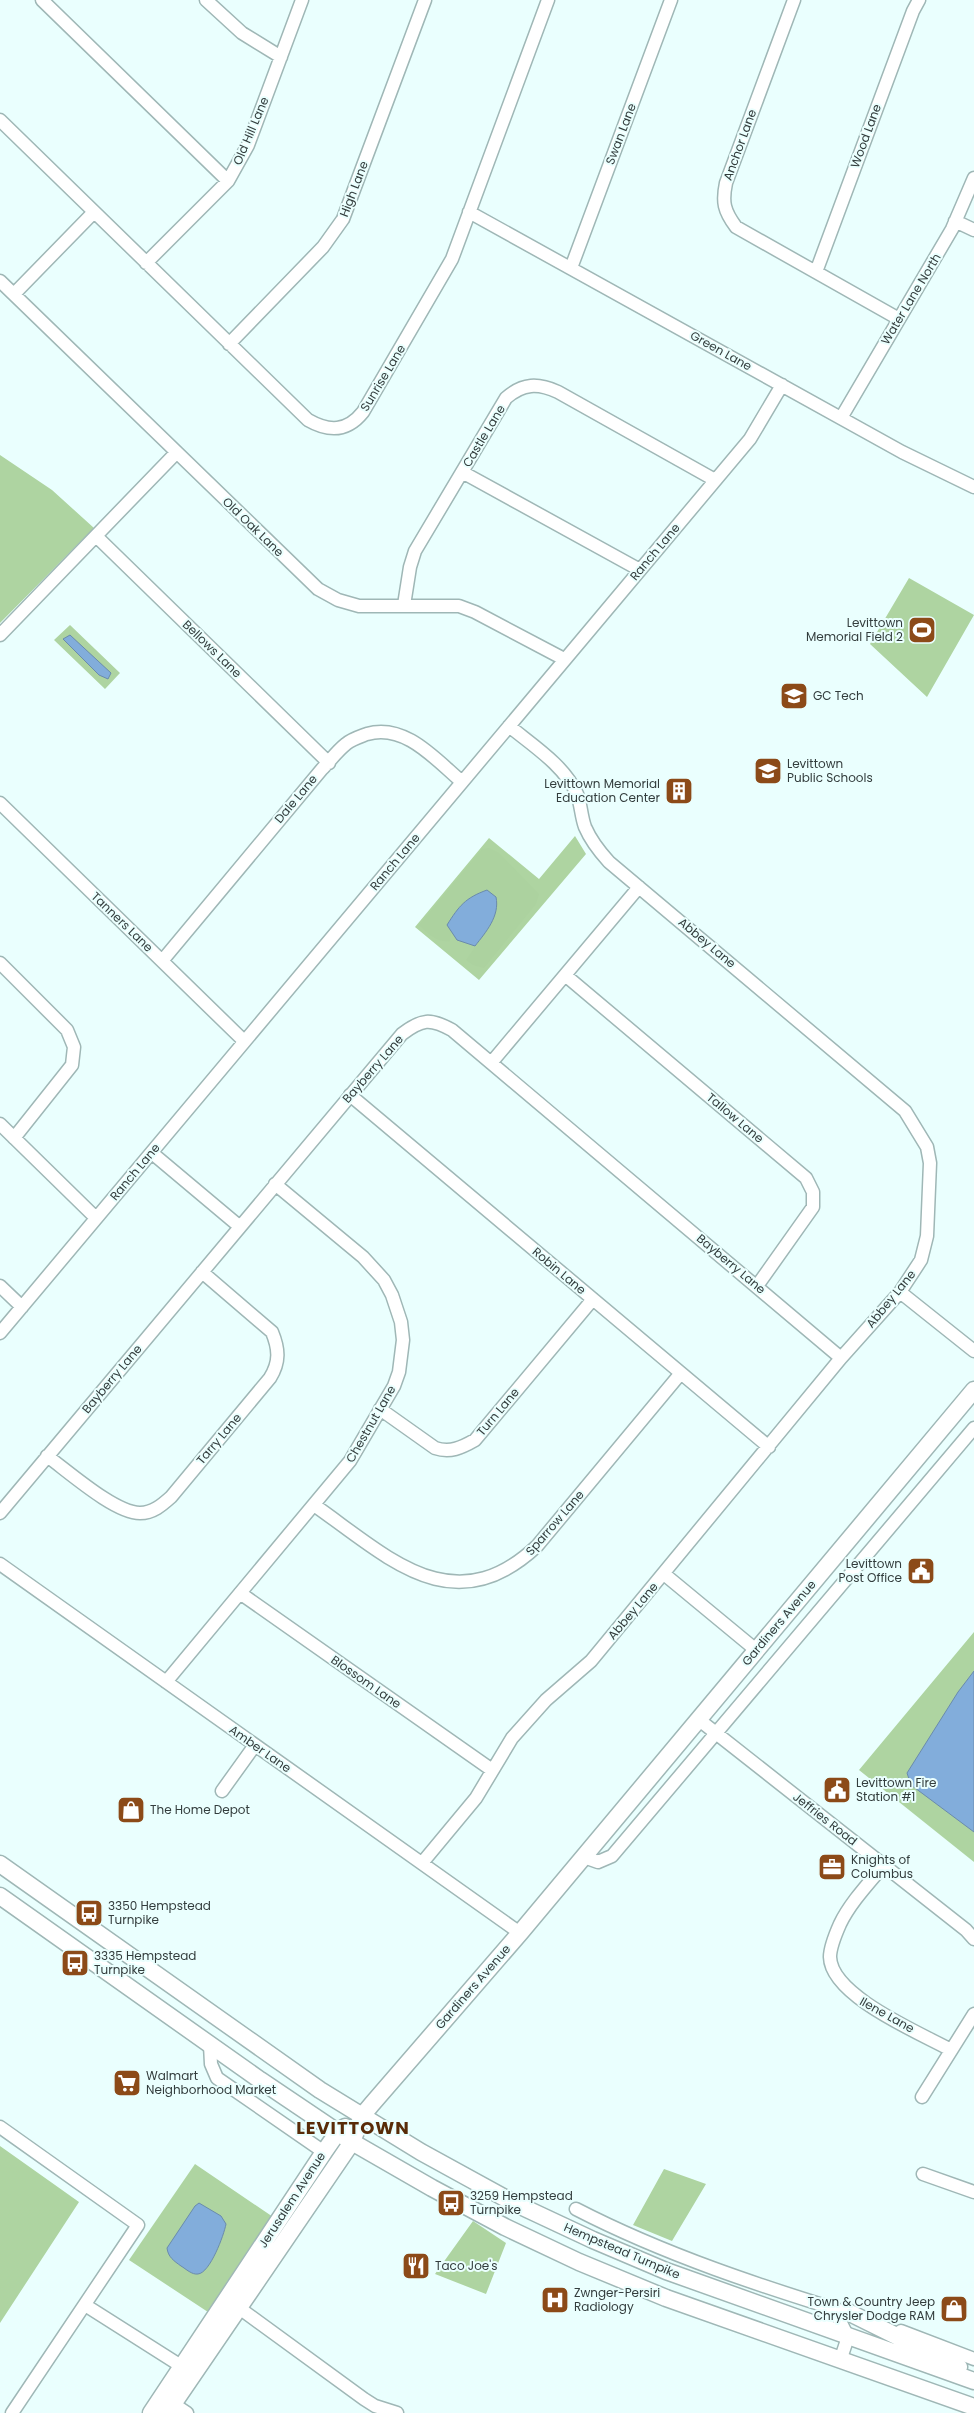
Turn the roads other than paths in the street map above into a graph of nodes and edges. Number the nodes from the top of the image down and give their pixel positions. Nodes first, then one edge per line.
1 (42, 0) edge
2 (206, 0) edge
3 (302, 0) edge
4 (425, 0) edge
5 (548, 0) edge
6 (671, 0) edge
7 (794, 0) edge
8 (919, 0) edge
9 (281, 57) junction
10 (0, 120) edge
11 (974, 178) edge
12 (228, 181) junction
13 (94, 212) junction
14 (469, 212) junction
15 (955, 221) junction
16 (974, 230) edge
17 (146, 263) junction
18 (571, 268) junction
19 (816, 272) junction
20 (0, 281) edge
21 (14, 294) junction
22 (899, 319) junction
23 (229, 344) junction
24 (782, 385) junction
25 (841, 418) junction
26 (176, 453) junction
27 (462, 472) junction
28 (715, 480) junction
29 (974, 487) edge
30 (96, 536) junction
31 (640, 570) junction
32 (404, 605) junction
33 (0, 634) edge
34 (564, 659) junction
35 (509, 726) junction
36 (329, 762) junction
37 (462, 782) junction
38 (0, 803) edge
39 (639, 887) junction
40 (162, 960) junction
41 (0, 964) edge
42 (565, 975) junction
43 (244, 1041) junction
44 (491, 1063) junction
45 (350, 1096) junction
46 (0, 1124) edge
47 (14, 1138) junction
48 (152, 1153) junction
49 (275, 1184) junction
50 (96, 1218) junction
51 (239, 1226) junction
52 (202, 1272) junction
53 (0, 1286) edge
54 (757, 1286) junction
55 (900, 1292) junction
56 (593, 1300) junction
57 (22, 1307) junction
58 (0, 1333) edge
59 (974, 1351) edge
60 (841, 1358) junction
61 (681, 1373) junction
62 (974, 1390) edge
63 (380, 1410) junction
64 (974, 1428) edge
65 (769, 1447) junction
66 (47, 1456) junction
67 (314, 1505) junction
68 (0, 1513) edge
69 (0, 1564) edge
70 (664, 1574) junction
71 (240, 1593) junction
72 (756, 1650) junction
73 (166, 1682) junction
74 (698, 1719) junction
75 (716, 1733) junction
76 (255, 1745) junction
77 (492, 1770) junction
78 (222, 1791) dead end
79 (584, 1856) junction
80 (422, 1863) junction
81 (0, 1864) edge
82 (884, 1865) junction
83 (0, 1896) edge
84 (520, 1933) junction
85 (974, 1939) edge
86 (974, 2014) edge
87 (210, 2045) junction
88 (951, 2050) junction
89 (922, 2098) dead end
90 (362, 2116) junction
91 (0, 2127) edge
92 (338, 2132) junction
93 (352, 2142) junction
94 (324, 2152) junction
95 (923, 2174) dead end
96 (974, 2192) edge
97 (576, 2209) dead end
98 (234, 2304) junction
99 (85, 2305) junction
100 (819, 2305) junction
101 (850, 2314) junction
102 (848, 2337) junction
103 (974, 2359) edge
104 (840, 2361) junction
105 (188, 2370) junction
106 (974, 2374) edge
107 (974, 2382) edge
108 (172, 2407) edge
109 (974, 2407) edge
110 (12, 2413) edge
111 (151, 2413) edge
112 (397, 2413) edge

1 - 12 street
2 - 9 street
3 - 9 street, Old Hill Lane
4 - 23 street, High Lane
5 - 14 street, Sunrise Lane
6 - 18 street, Swan Lane
7 - 19 street, Anchor Lane
8 - 19 street, Wood Lane
9 - 12 street, Old Hill Lane
10 - 13 street, Sunrise Lane
11 - 15 street, Water Lane North
12 - 17 street, Old Hill Lane
13 - 17 street, Sunrise Lane
13 - 21 street
14 - 18 street, Green Lane
14 - 23 street, Sunrise Lane
15 - 16 street
15 - 22 street, Water Lane North
17 - 23 street, Sunrise Lane
18 - 24 street, Green Lane
19 - 22 street, Anchor Lane
20 - 21 street, Old Oak Lane
21 - 26 street, Old Oak Lane
22 - 25 street, Water Lane North
24 - 25 street, Green Lane
24 - 28 street, Ranch Lane
25 - 29 street, Green Lane
26 - 30 street
26 - 32 street, Old Oak Lane
27 - 28 street, Castle Lane
27 - 31 street
27 - 32 street, Castle Lane
28 - 31 street, Ranch Lane
30 - 33 street
30 - 36 street, Bellows Lane
31 - 34 street, Ranch Lane
32 - 34 street, Old Oak Lane
34 - 35 street, Ranch Lane
35 - 37 street, Ranch Lane
35 - 39 street, Abbey Lane
36 - 37 street, Dale Lane
36 - 40 street, Dale Lane
37 - 43 street, Ranch Lane
38 - 40 street, Tanners Lane
39 - 42 street
39 - 55 street, Abbey Lane
40 - 43 street, Tanners Lane
41 - 47 street
42 - 44 street
42 - 54 street, Tallow Lane
43 - 48 street, Ranch Lane
44 - 45 street, Bayberry Lane
44 - 54 street, Bayberry Lane
45 - 49 street, Bayberry Lane
45 - 56 street, Robin Lane
46 - 47 street
47 - 50 street
48 - 50 street, Ranch Lane
48 - 51 street
49 - 51 street, Bayberry Lane
49 - 63 street, Chestnut Lane
50 - 57 street, Ranch Lane
51 - 52 street, Bayberry Lane
52 - 66 street, Bayberry Lane
52 - 66 street, Tarry Lane
53 - 57 street
54 - 60 street, Bayberry Lane
55 - 59 street
55 - 60 street, Abbey Lane
56 - 61 street, Robin Lane
56 - 63 street, Turn Lane
57 - 58 street, Ranch Lane
60 - 65 street, Abbey Lane
61 - 65 street, Robin Lane
61 - 67 street, Sparrow Lane
62 - 72 main road, Gardiners Avenue
63 - 67 street, Chestnut Lane
64 - 75 street, Gardiners Avenue
65 - 70 street, Abbey Lane
66 - 68 street, Bayberry Lane
67 - 71 street, Chestnut Lane
69 - 73 street, Amber Lane
70 - 72 street
70 - 77 street, Abbey Lane
71 - 73 street, Chestnut Lane
71 - 77 street, Blossom Lane
72 - 74 main road, Gardiners Avenue
73 - 76 street, Amber Lane
74 - 75 street, Jeffries Road
74 - 79 main road, Gardiners Avenue
75 - 79 street, Gardiners Avenue
75 - 82 street, Jeffries Road
76 - 78 street
76 - 80 street, Amber Lane
77 - 80 street, Abbey Lane
79 - 84 main road, Gardiners Avenue
80 - 84 street, Amber Lane
81 - 90 main road, Hempstead Turnpike
82 - 85 street, Jeffries Road
82 - 88 street, Ilene Lane
83 - 87 main road, Hempstead Turnpike
84 - 90 main road, Gardiners Avenue
86 - 88 street
87 - 92 main road, Hempstead Turnpike
87 - 94 street
88 - 89 street
90 - 92 main road, Jerusalem Avenue
90 - 93 main road, Jerusalem Avenue
90 - 102 main road, Hempstead Turnpike
91 - 99 street
92 - 93 main road, Hempstead Turnpike
92 - 94 main road, Jerusalem Avenue
93 - 98 main road, Jerusalem Avenue
93 - 104 main road, Hempstead Turnpike
94 - 98 main road, Jerusalem Avenue
95 - 96 street
97 - 100 street, Hempstead Turnpike
98 - 105 main road, Jerusalem Avenue
98 - 112 street
99 - 105 street
99 - 110 street
100 - 101 street, Hempstead Turnpike
100 - 102 street
101 - 103 street, Hempstead Turnpike
101 - 106 main road
102 - 104 street
102 - 107 main road, Hempstead Turnpike
104 - 109 main road, Hempstead Turnpike
105 - 108 main road, Jerusalem Avenue
108 - 111 main road, Jerusalem Avenue

